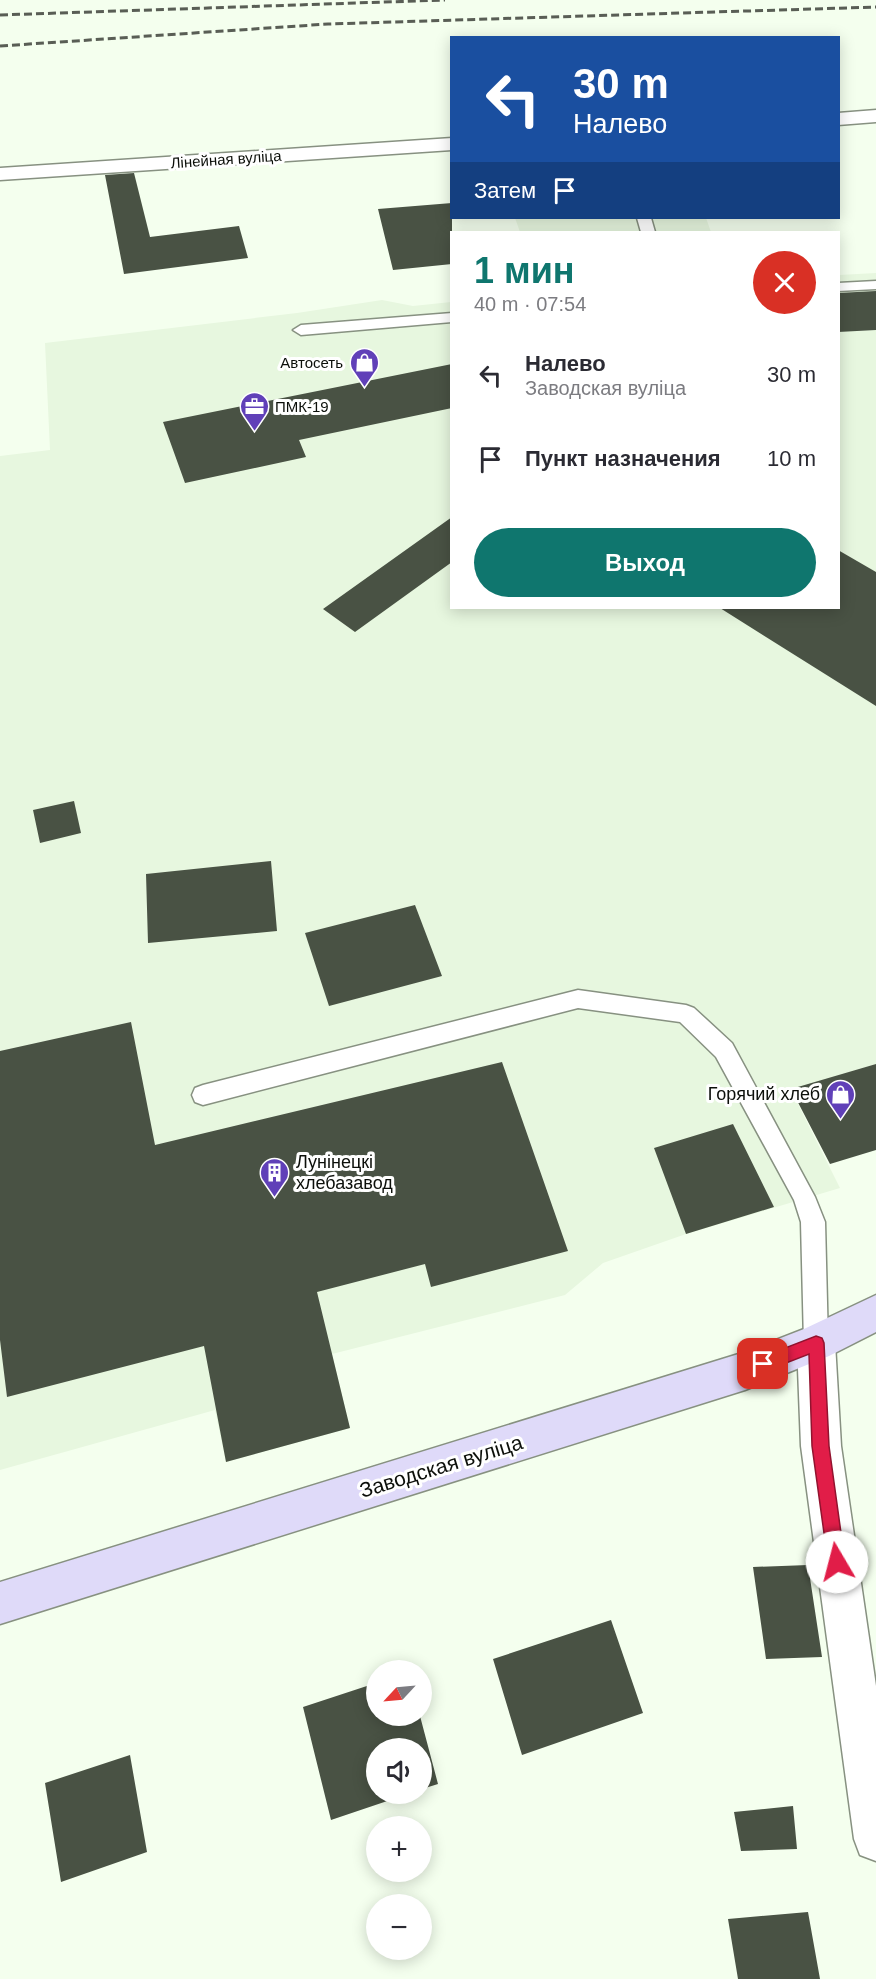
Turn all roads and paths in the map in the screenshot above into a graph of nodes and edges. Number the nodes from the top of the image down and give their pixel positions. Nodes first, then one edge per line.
1 (876, 117) edge
2 (840, 119) edge
3 (450, 144) edge
4 (0, 174) edge
5 (876, 285) edge
6 (840, 287) edge
7 (450, 317) edge
8 (301, 330) dead end
9 (203, 1095) dead end
10 (876, 1313) edge
11 (816, 1343) junction
12 (0, 1603) edge
13 (876, 1839) edge

1 - 2 street
3 - 4 street, Лінейная вуліца
5 - 6 lane
7 - 8 lane
9 - 11 lane
10 - 11 street, Заводская вуліца
11 - 12 street, Заводская вуліца
11 - 13 street

